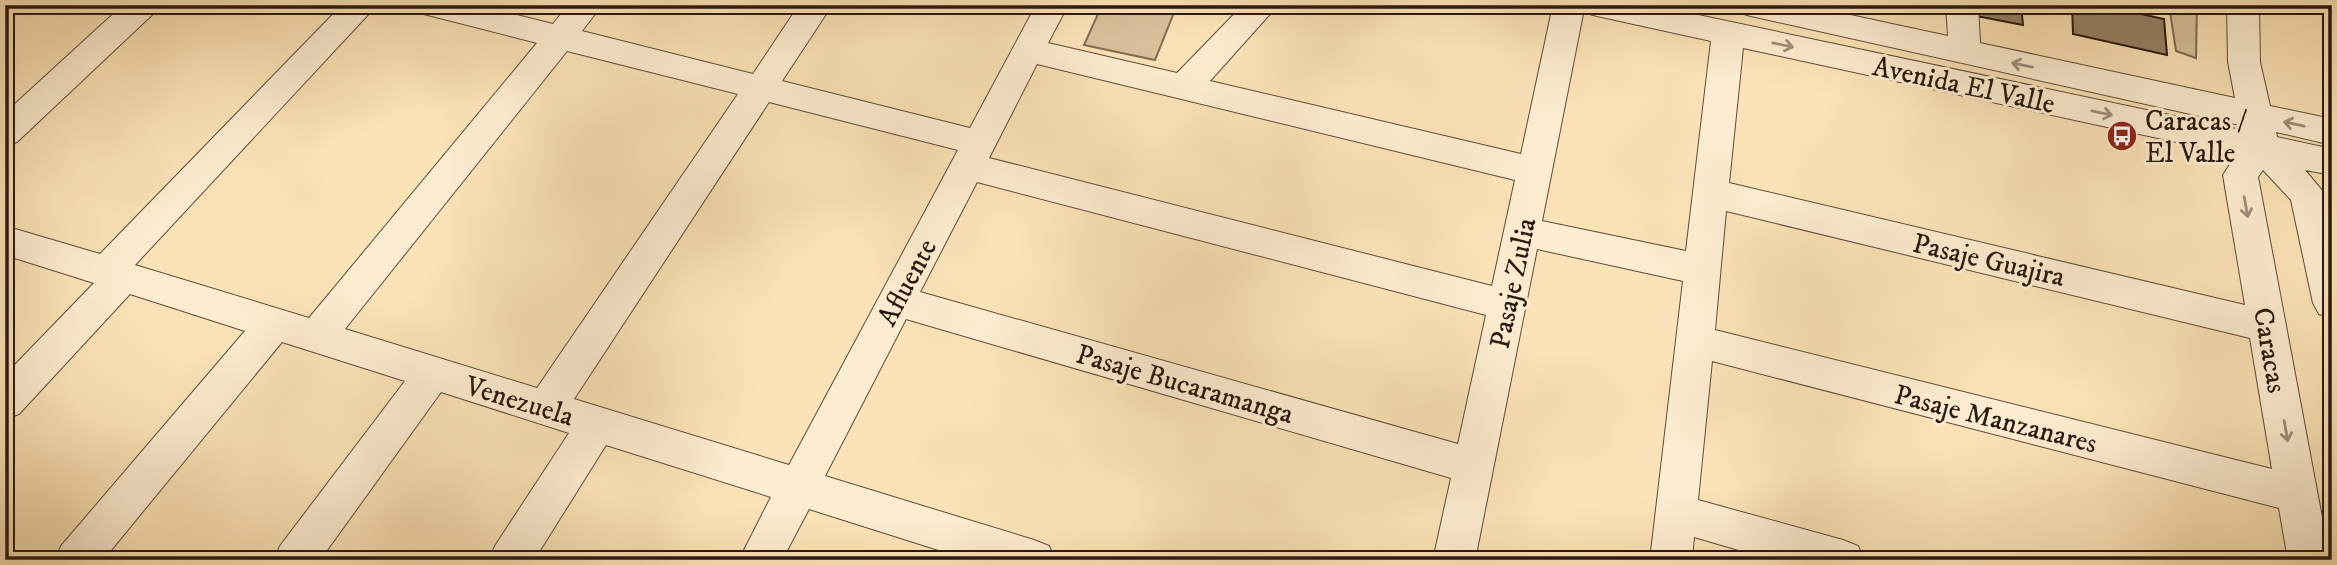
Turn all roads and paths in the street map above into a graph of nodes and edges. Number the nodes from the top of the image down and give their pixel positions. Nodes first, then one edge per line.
1 (144, 5) edge
2 (361, 5) edge
3 (431, 5) edge
4 (586, 5) edge
5 (816, 5) edge
6 (1052, 5) edge
7 (1262, 5) edge
8 (1569, 5) edge
9 (1597, 5) edge
10 (1751, 5) edge
11 (1962, 5) edge
12 (2243, 5) edge
13 (1728, 33) junction
14 (560, 38) junction
15 (1029, 50) junction
16 (1965, 52) junction
17 (1184, 87) junction
18 (760, 88) junction
19 (2259, 131) junction
20 (2332, 132) edge
21 (5, 133) edge
22 (974, 155) junction
23 (2332, 162) edge
24 (1534, 171) junction
25 (1711, 193) junction
26 (1522, 232) junction
27 (5, 240) edge
28 (1703, 270) junction
29 (115, 274) junction
30 (897, 301) junction
31 (2332, 303) edge
32 (1507, 305) junction
33 (274, 324) junction
34 (2267, 326) junction
35 (316, 337) junction
36 (1695, 341) junction
37 (433, 373) junction
38 (5, 402) edge
39 (546, 408) junction
40 (597, 424) junction
41 (1474, 466) junction
42 (799, 486) junction
43 (2298, 494) junction
44 (1676, 513) junction
45 (76, 560) edge
46 (295, 560) edge
47 (510, 560) edge
48 (760, 560) edge
49 (1034, 560) edge
50 (1454, 560) edge
51 (1671, 560) edge
52 (1843, 560) edge
53 (2309, 560) edge

1 - 21 street
2 - 29 street
3 - 14 street
4 - 14 street
5 - 18 street
6 - 15 street, Afluente
7 - 17 street
8 - 24 street, Pasaje Zulia
9 - 13 street, Avenida El Valle
10 - 16 street, Avenida El Valle
11 - 16 street
12 - 19 street
13 -> 19 street, Avenida El Valle
13 - 25 street
14 - 18 street
14 - 35 street
15 - 17 street
15 - 22 street, Afluente
19 -> 16 street, Avenida El Valle
17 - 24 street
18 - 22 street
18 - 39 street
20 -> 19 street, Avenida El Valle
19 - 23 street, Avenida El Valle
19 - 31 street
19 -> 34 street, Caracas
22 - 30 street, Afluente
22 - 32 street
24 - 26 street, Pasaje Zulia
25 - 28 street
25 - 34 street, Pasaje Guajira
26 - 28 street
26 - 32 street, Pasaje Zulia
27 - 29 street, Venezuela
28 - 36 street
29 - 33 street, Venezuela
29 - 38 street
30 - 41 street, Pasaje Bucaramanga
30 - 42 street, Afluente
32 - 41 street, Pasaje Zulia
33 - 35 street, Venezuela
33 - 45 street
34 -> 43 street, Caracas
35 - 37 street, Venezuela
36 - 43 street, Pasaje Manzanares
36 - 44 street
37 - 39 street, Venezuela
37 - 46 street
39 - 40 street, Venezuela
40 - 42 street, Venezuela
40 - 47 street
41 - 50 street, Pasaje Zulia
42 - 48 street, Afluente
42 - 49 street, Venezuela
43 - 53 street, Caracas
44 - 51 street
44 - 52 street

